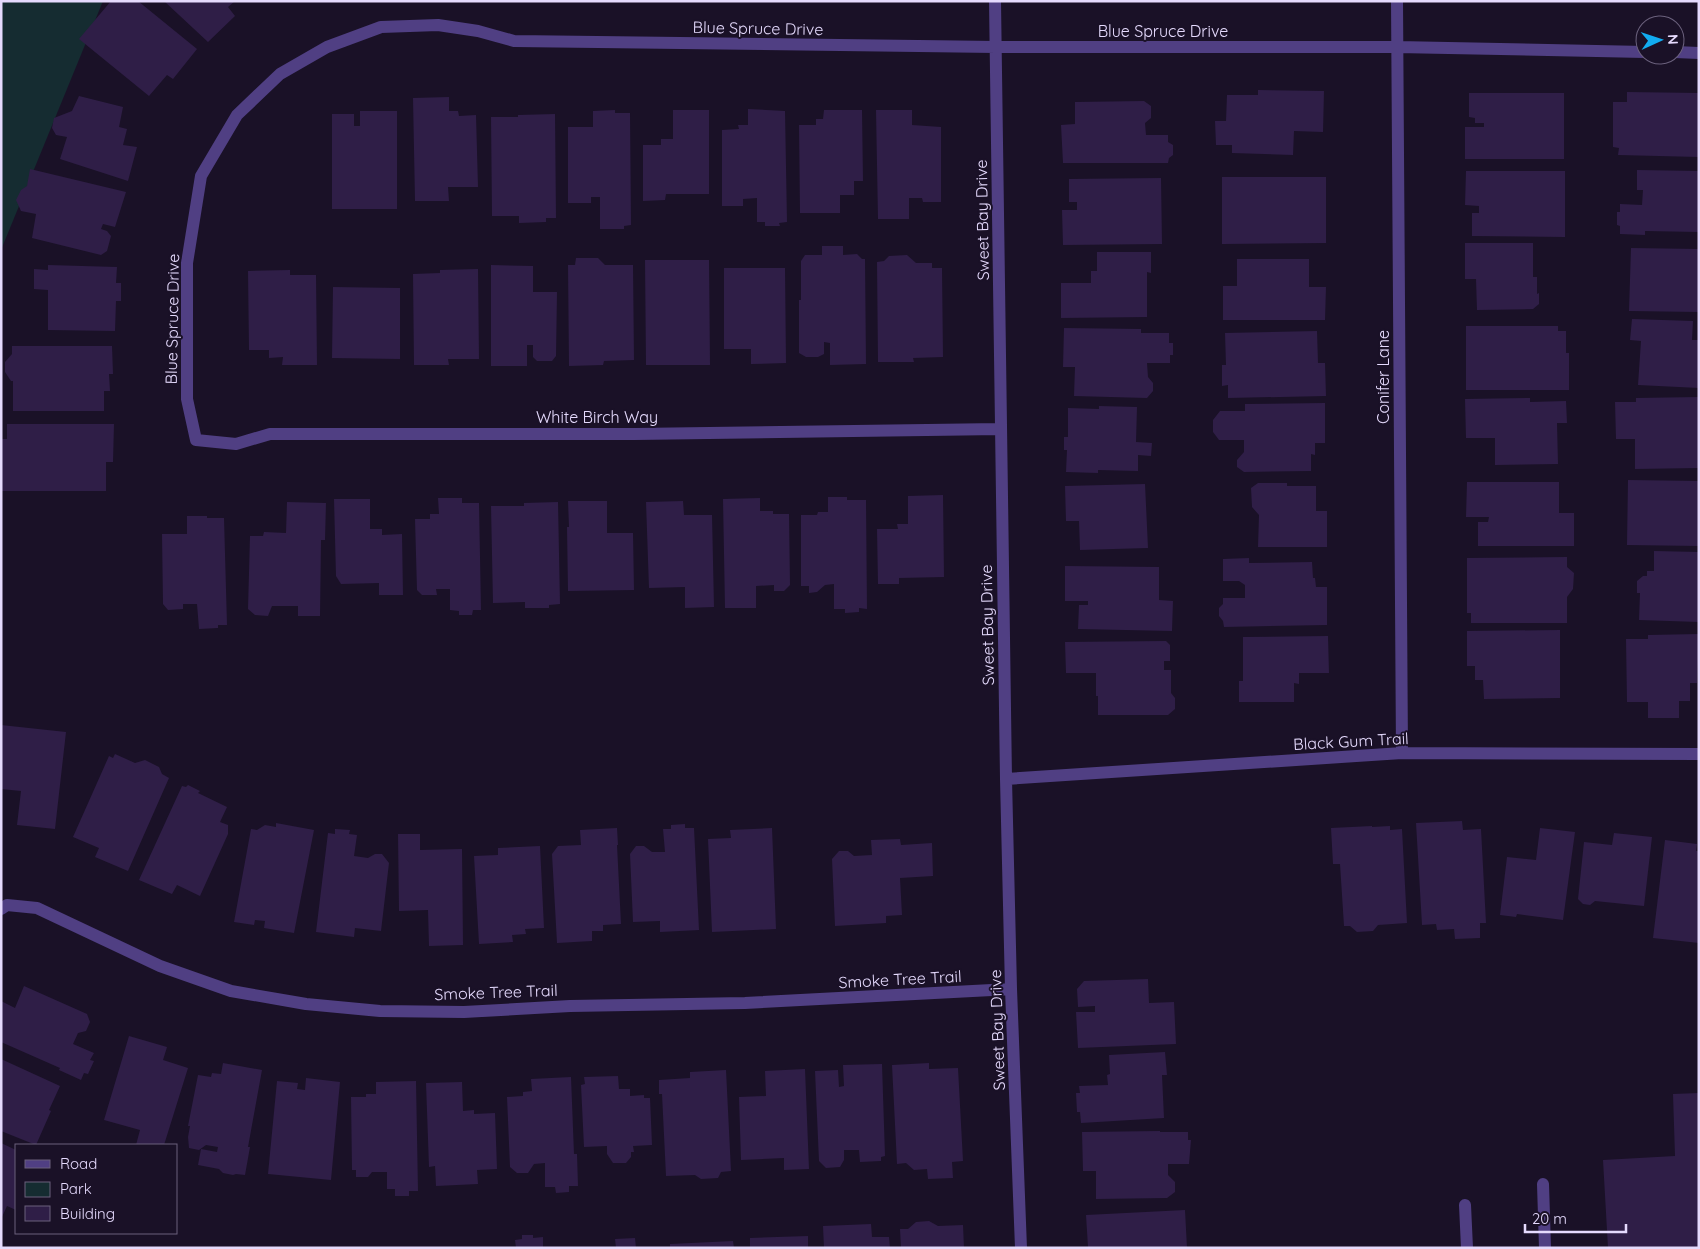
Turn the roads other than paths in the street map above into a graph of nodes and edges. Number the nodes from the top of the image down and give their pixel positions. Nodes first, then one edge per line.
1 (995, 1) edge
2 (1396, 1) edge
3 (996, 47) junction
4 (1397, 47) junction
5 (1635, 52) edge
6 (1685, 52) edge
7 (1699, 53) edge
8 (1000, 429) junction
9 (196, 440) joint
10 (1402, 753) junction
11 (1699, 754) edge
12 (1006, 779) junction
13 (1, 909) edge
14 (1011, 989) junction
15 (1543, 1184) dead end
16 (1464, 1205) dead end
17 (1022, 1248) edge
18 (1467, 1248) edge
19 (1546, 1248) edge

1 - 3 street, Sweet Bay Drive
2 - 4 street, Conifer Lane
3 - 4 street, Blue Spruce Drive
3 - 8 street, Sweet Bay Drive
3 - 9 street, Blue Spruce Drive
4 - 5 street, Blue Spruce Drive
4 - 10 street, Conifer Lane
6 - 7 street
8 - 9 street, White Birch Way
8 - 12 street, Sweet Bay Drive
10 - 11 street, Black Gum Trail
10 - 12 street, Black Gum Trail
12 - 14 street, Sweet Bay Drive
13 - 14 street, Smoke Tree Trail
14 - 17 street, Sweet Bay Drive
15 - 19 street
16 - 18 street

